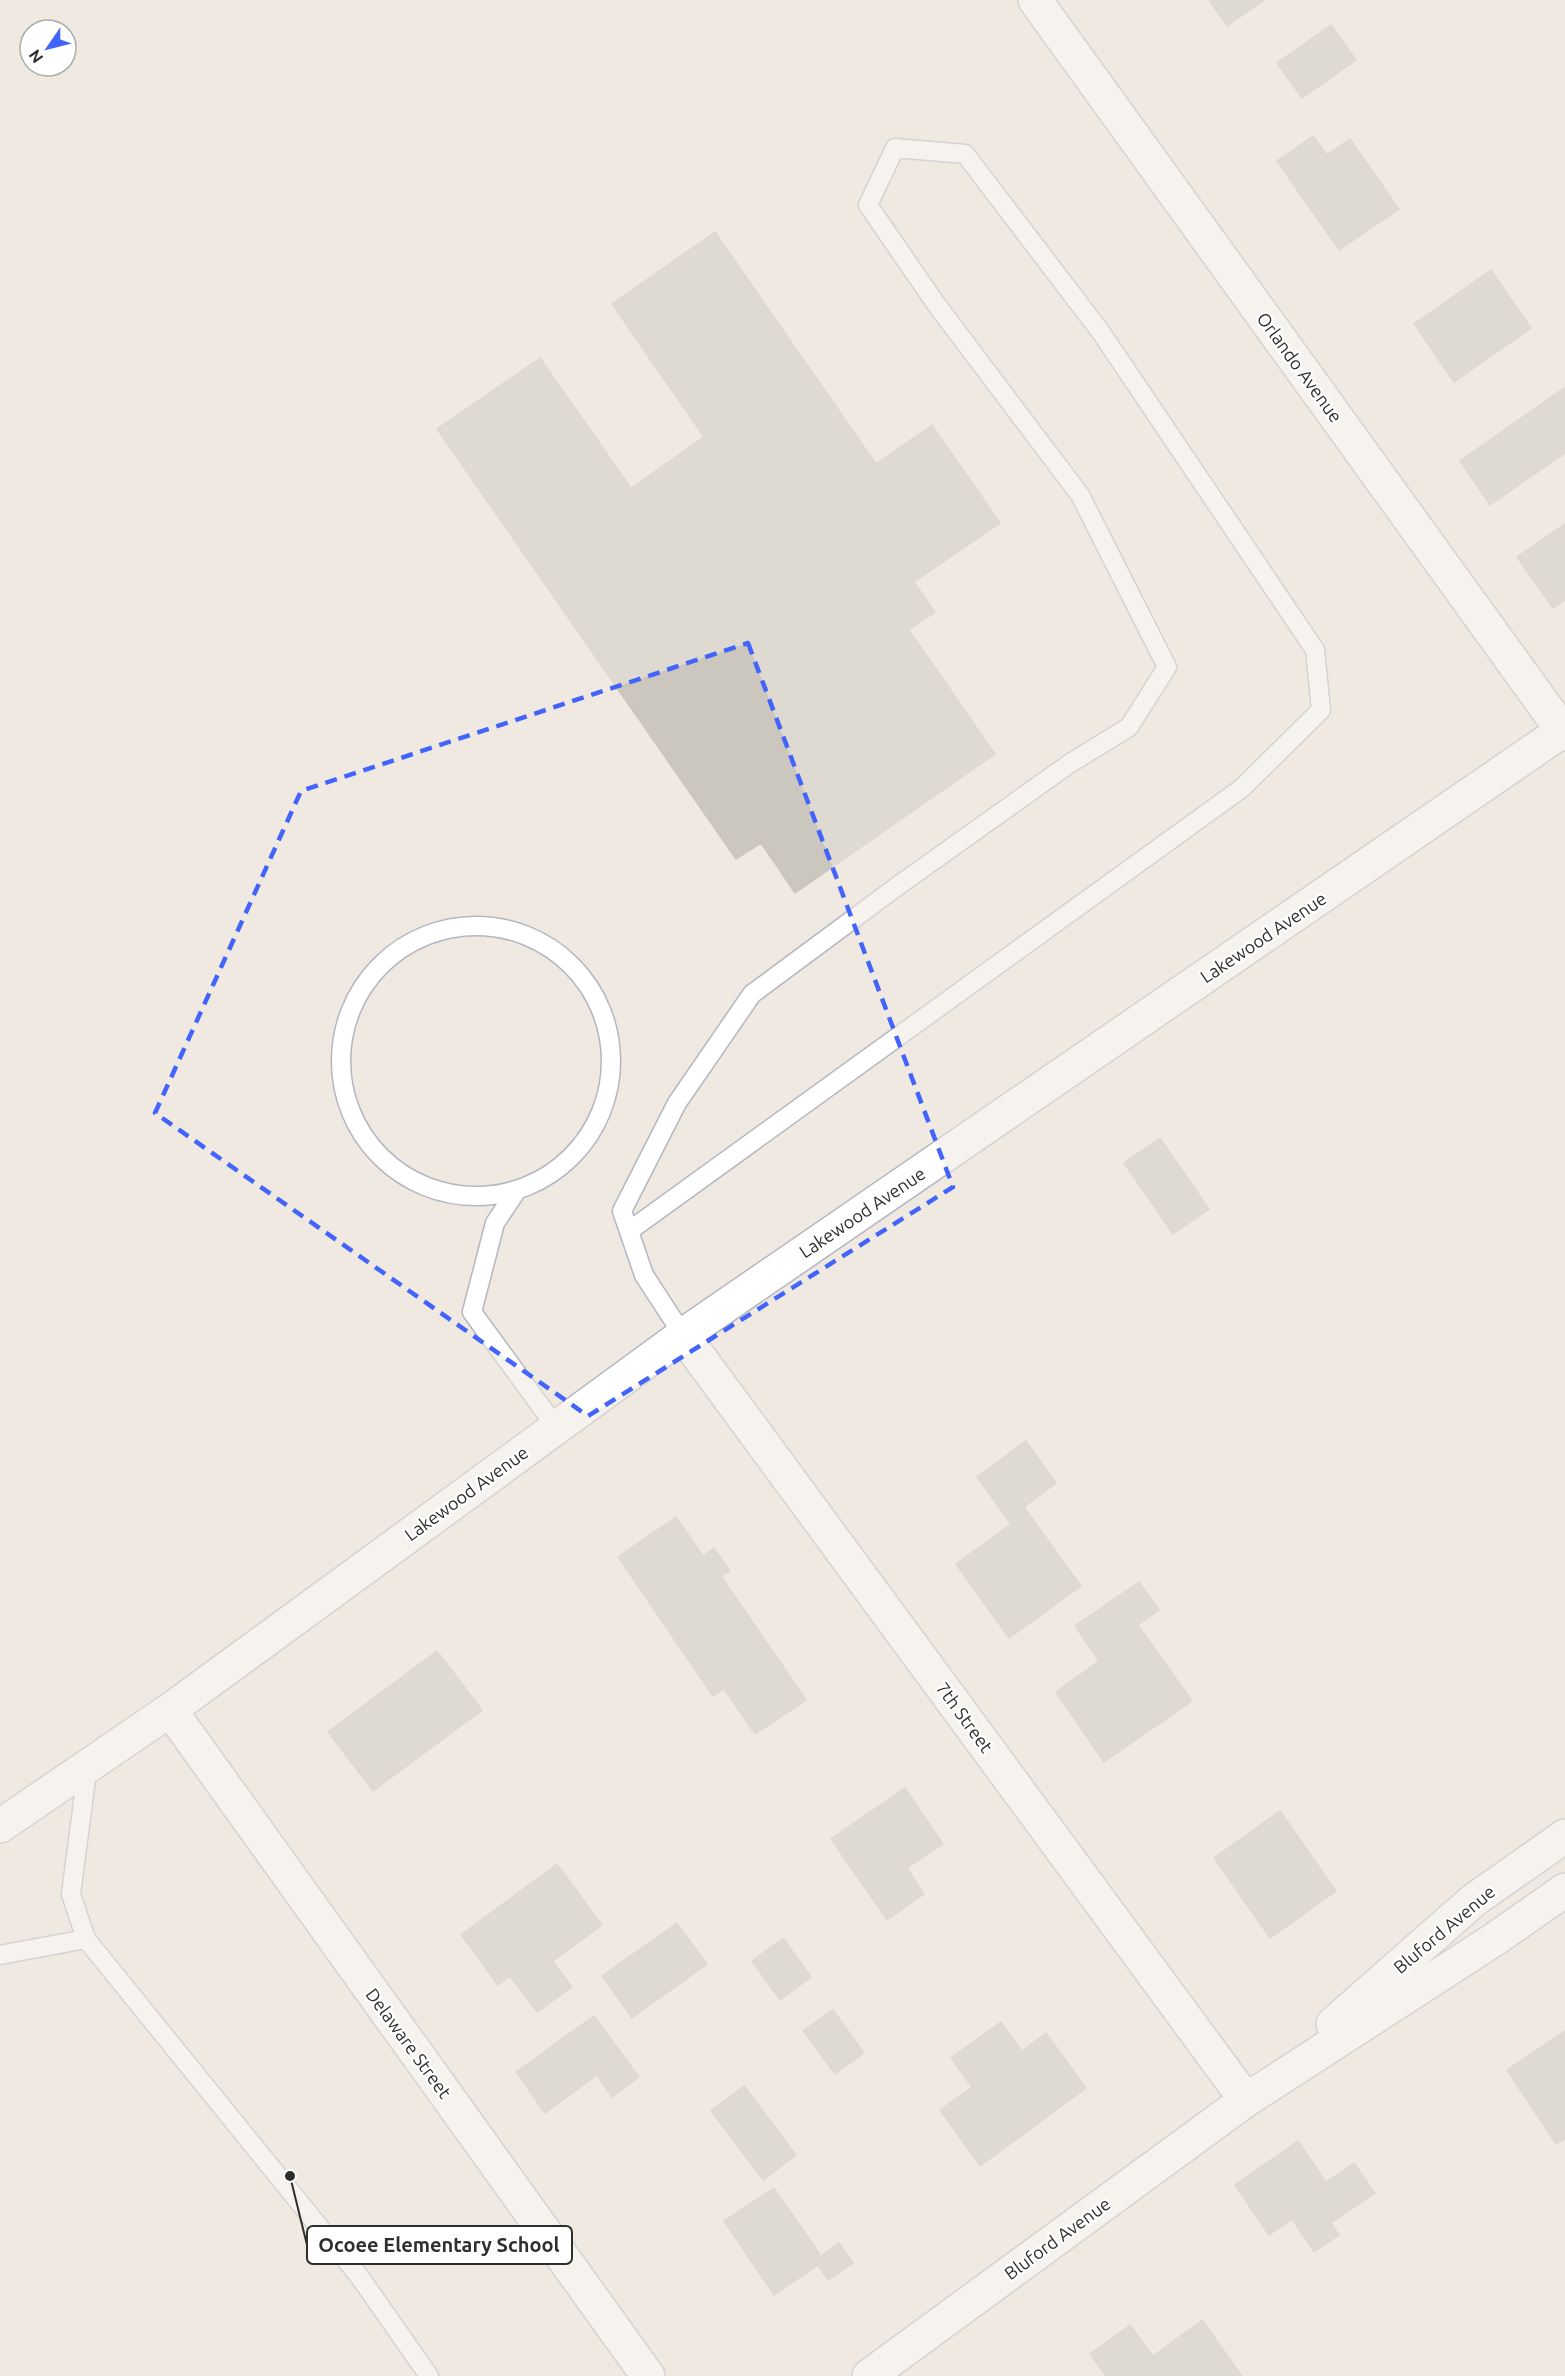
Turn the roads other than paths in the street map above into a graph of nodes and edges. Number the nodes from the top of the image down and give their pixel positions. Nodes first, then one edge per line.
1 (1035, 0) edge
2 (1564, 731) edge
3 (517, 1190) junction
4 (629, 1231) junction
5 (683, 1335) junction
6 (556, 1427) junction
7 (170, 1710) junction
8 (88, 1764) junction
9 (0, 1826) edge
10 (1565, 1836) edge
11 (1565, 1890) edge
12 (86, 1939) junction
13 (0, 1955) edge
14 (1246, 2100) junction
15 (429, 2376) edge
16 (648, 2376) edge
17 (869, 2376) edge

1 - 2 street, Orlando Avenue
2 - 5 street, Lakewood Avenue
3 - 3 lane
3 - 6 lane
4 - 4 lane
4 - 5 lane
5 - 6 street, Lakewood Avenue
5 - 14 street, 7th Street
6 - 7 street, Lakewood Avenue
7 - 8 street, Lakewood Avenue
7 - 16 street, Delaware Street
8 - 9 street, Lakewood Avenue
8 - 12 lane
10 - 14 street, Bluford Avenue
11 - 14 street, Bluford Avenue
12 - 13 lane
12 - 15 lane
14 - 17 street, Bluford Avenue

